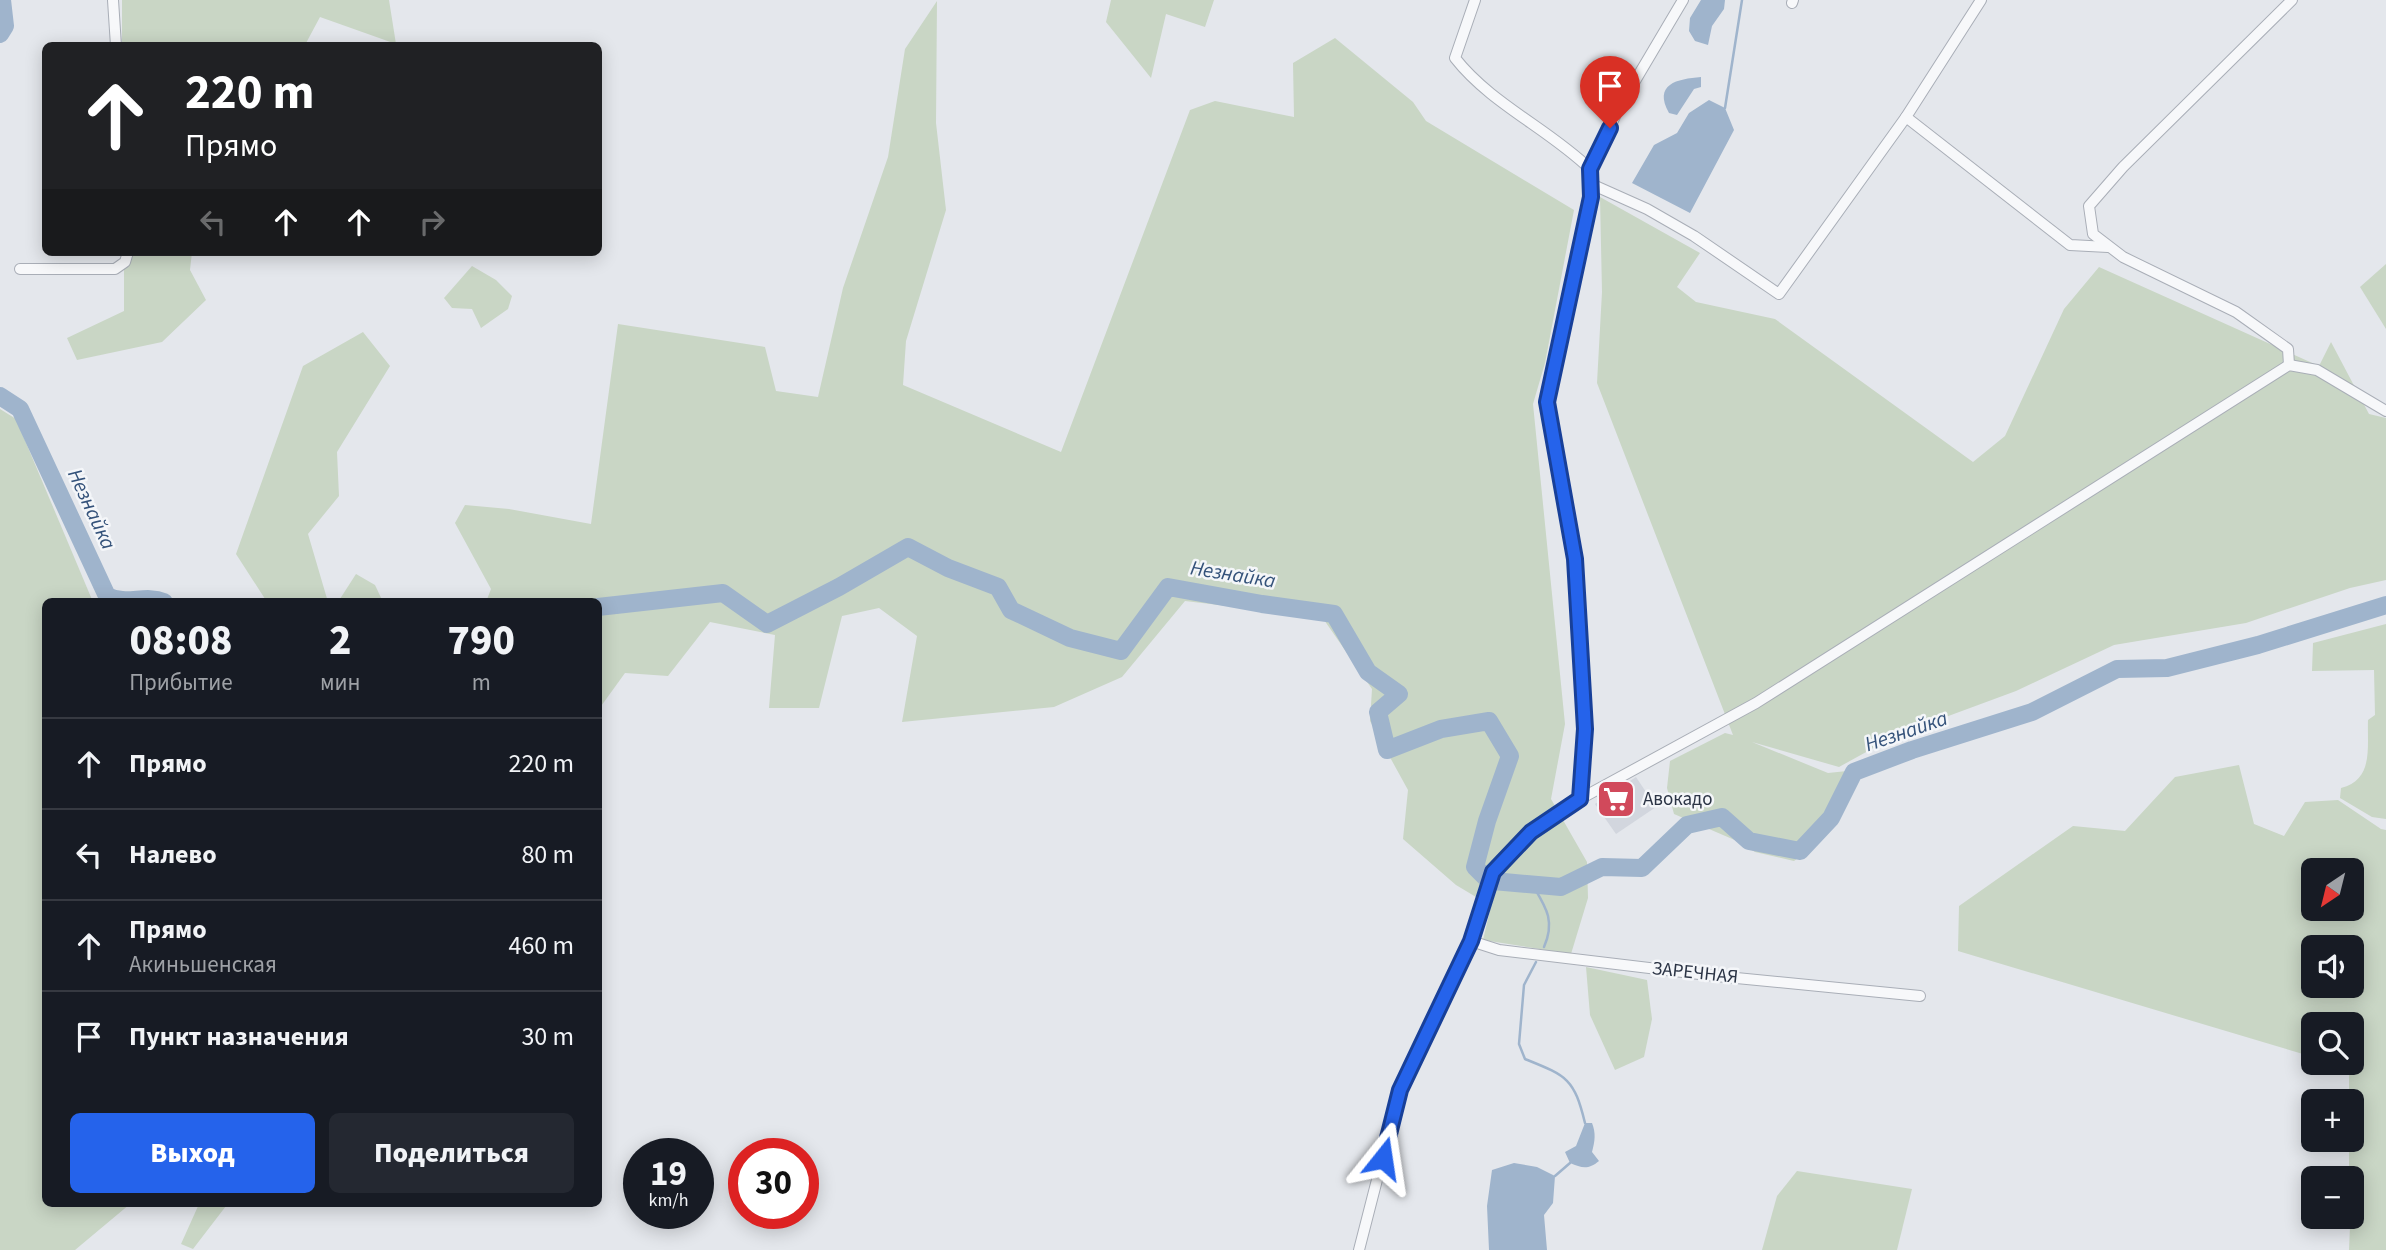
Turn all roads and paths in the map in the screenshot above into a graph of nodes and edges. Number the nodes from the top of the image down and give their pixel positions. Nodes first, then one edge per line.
1 (113, 0) edge
2 (1475, 0) edge
3 (1683, 0) edge
4 (1981, 0) edge
5 (2292, 0) edge
6 (116, 42) edge
7 (1906, 117) junction
8 (1590, 169) junction
9 (1591, 184) junction
10 (2109, 247) junction
11 (127, 256) edge
12 (20, 269) dead end
13 (2289, 365) junction
14 (2386, 411) edge
15 (1580, 799) junction
16 (1471, 941) junction
17 (1920, 996) dead end
18 (1359, 1250) edge

1 - 6 street
2 - 8 street
3 - 8 street
4 - 7 street
5 - 10 street
7 - 9 street
7 - 10 street
8 - 9 street
9 - 15 street
10 - 13 street
11 - 12 street
13 - 14 street
13 - 15 street
15 - 16 street
16 - 17 street, ЗАРЕЧНАЯ
16 - 18 street

